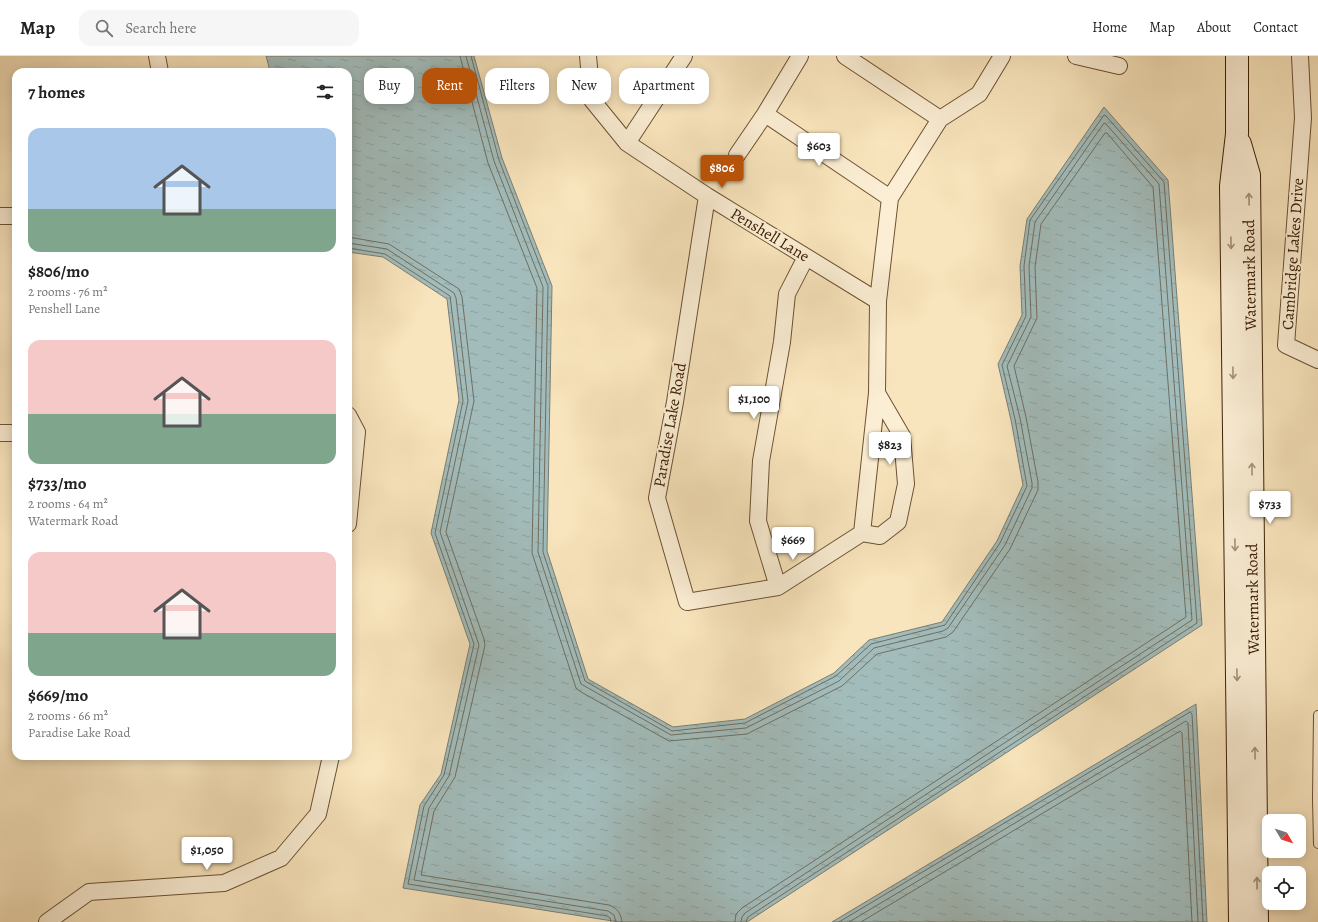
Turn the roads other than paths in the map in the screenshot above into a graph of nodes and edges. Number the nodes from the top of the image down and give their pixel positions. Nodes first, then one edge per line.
1 (157, 56) edge
2 (588, 56) edge
3 (684, 56) edge
4 (800, 56) edge
5 (845, 56) edge
6 (1002, 56) edge
7 (1076, 56) edge
8 (1237, 56) edge
9 (1300, 56) edge
10 (1119, 66) dead end
11 (159, 68) edge
12 (765, 114) junction
13 (1311, 118) edge
14 (940, 119) junction
15 (1237, 134) junction
16 (626, 143) junction
17 (737, 155) dead end
18 (707, 196) junction
19 (890, 198) junction
20 (0, 216) edge
21 (12, 216) edge
22 (806, 256) junction
23 (878, 301) junction
24 (1318, 360) edge
25 (877, 393) junction
26 (352, 424) edge
27 (0, 433) edge
28 (12, 433) edge
29 (352, 478) edge
30 (862, 533) junction
31 (778, 587) junction
32 (1318, 716) edge
33 (330, 760) edge
34 (1318, 798) edge
35 (1318, 844) edge
36 (47, 922) edge
37 (1240, 922) edge
38 (1257, 922) edge

1 - 11 street
2 - 16 street, Penshell Lane
3 - 16 street
4 - 12 street
5 - 14 street
6 - 14 street
7 - 10 street
8 - 15 street, Watermark Road
9 - 13 street, Cambridge Lakes Drive
12 - 17 street
12 - 19 street
13 - 24 street, Cambridge Lakes Drive
14 - 19 street
15 -> 37 street, Watermark Road
38 -> 15 street, Watermark Road
16 - 18 street, Penshell Lane
18 - 22 street, Penshell Lane
18 - 31 street, Paradise Lake Road
19 - 23 street
20 - 21 street
22 - 23 street, Penshell Lane
22 - 31 street
23 - 25 street
25 - 30 street
25 - 30 street
26 - 29 street
27 - 28 street
30 - 31 street, Paradise Lake Road
32 - 34 lane
33 - 36 street
34 - 35 lane

